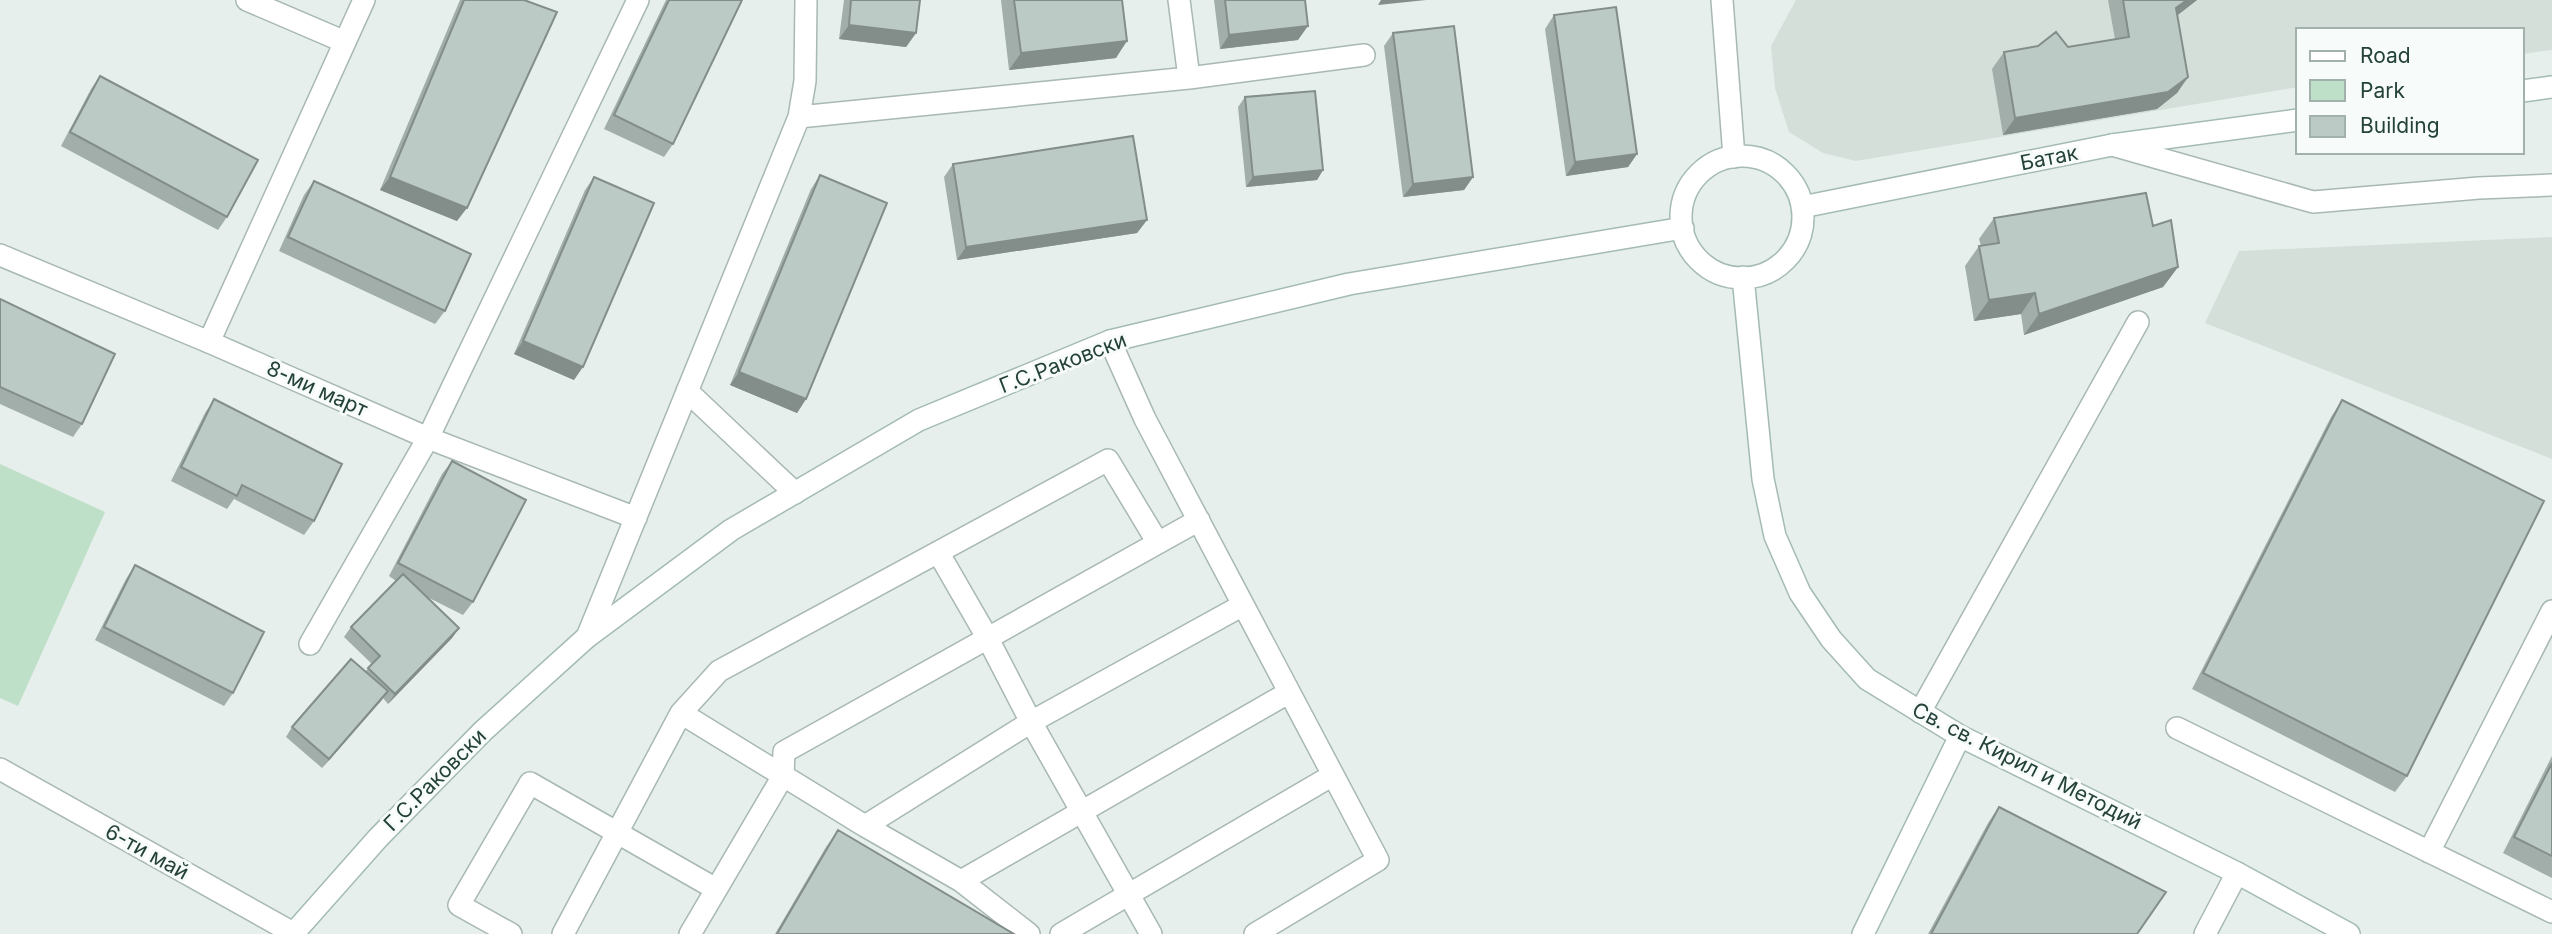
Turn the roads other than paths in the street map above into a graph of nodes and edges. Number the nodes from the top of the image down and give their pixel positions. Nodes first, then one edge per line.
1 (247, 0) edge
2 (364, 0) edge
3 (638, 0) edge
4 (806, 0) edge
5 (1179, 0) edge
6 (1723, 0) edge
7 (345, 42) junction
8 (1364, 55) dead end
9 (1189, 78) junction
10 (2552, 87) edge
11 (2524, 91) edge
12 (799, 117) junction
13 (2296, 120) edge
14 (2112, 145) junction
15 (1734, 157) junction
16 (2552, 185) edge
17 (1802, 206) junction
18 (1683, 228) junction
19 (0, 255) edge
20 (1744, 277) junction
21 (2138, 323) edge
22 (1110, 341) junction
23 (209, 342) junction
24 (687, 391) junction
25 (428, 438) junction
26 (794, 493) junction
27 (636, 518) junction
28 (1199, 520) junction
29 (1158, 543) junction
30 (938, 552) junction
31 (1243, 605) junction
32 (2552, 611) edge
33 (587, 637) junction
34 (987, 637) junction
35 (310, 644) dead end
36 (1288, 693) junction
37 (1920, 712) junction
38 (681, 713) junction
39 (1031, 722) junction
40 (2177, 728) dead end
41 (1960, 736) junction
42 (0, 769) edge
43 (1333, 775) junction
44 (783, 776) junction
45 (1083, 810) junction
46 (865, 826) junction
47 (617, 833) junction
48 (2429, 852) junction
49 (2236, 873) junction
50 (961, 881) junction
51 (716, 889) junction
52 (1128, 893) junction
53 (2552, 912) edge
54 (293, 934) edge
55 (511, 934) edge
56 (563, 934) edge
57 (690, 934) edge
58 (1029, 934) edge
59 (1061, 934) edge
60 (1151, 934) edge
61 (1255, 934) edge
62 (1863, 934) edge
63 (2205, 934) edge
64 (2349, 934) edge

1 - 7 street
2 - 7 street
3 - 25 street
4 - 12 street, Г.С.Раковски
5 - 9 street
6 - 15 street
7 - 23 street
8 - 9 street
9 - 12 street
10 - 11 street
12 - 24 street, Г.С.Раковски
13 - 14 street, Батак
14 - 16 street
14 - 17 street, Батак
15 - 17 street
15 - 18 street
17 - 20 street
18 - 20 street
18 - 22 street, Г.С.Раковски
19 - 23 street, 8-ми март
20 - 37 street, Св. св. Кирил и Методий
21 - 37 street
22 - 26 street, Г.С.Раковски
22 - 28 street
23 - 25 street, 8-ми март
24 - 26 street
24 - 27 street, Г.С.Раковски
25 - 27 street, 8-ми март
25 - 35 street
26 - 33 street, Г.С.Раковски
27 - 33 street, Г.С.Раковски
28 - 29 street
28 - 31 street
29 - 30 street
29 - 34 street
30 - 34 street
30 - 38 street
31 - 36 street
31 - 39 street
32 - 48 street
33 - 54 street, Г.С.Раковски
34 - 39 street
34 - 44 street
36 - 43 street
36 - 45 street
37 - 41 street, Св. св. Кирил и Методий
38 - 44 street
38 - 47 street
39 - 45 street
39 - 46 street
40 - 48 street
41 - 49 street, Св. св. Кирил и Методий
41 - 62 street
42 - 54 street, 6-ти май
43 - 52 street
43 - 61 street
44 - 46 street
44 - 51 street
45 - 50 street
45 - 52 street
46 - 50 street
47 - 51 street
47 - 55 street
47 - 56 street
48 - 53 street
49 - 63 street
49 - 64 street, Св. св. Кирил и Методий
50 - 58 street
51 - 57 street
52 - 59 street
52 - 60 street

